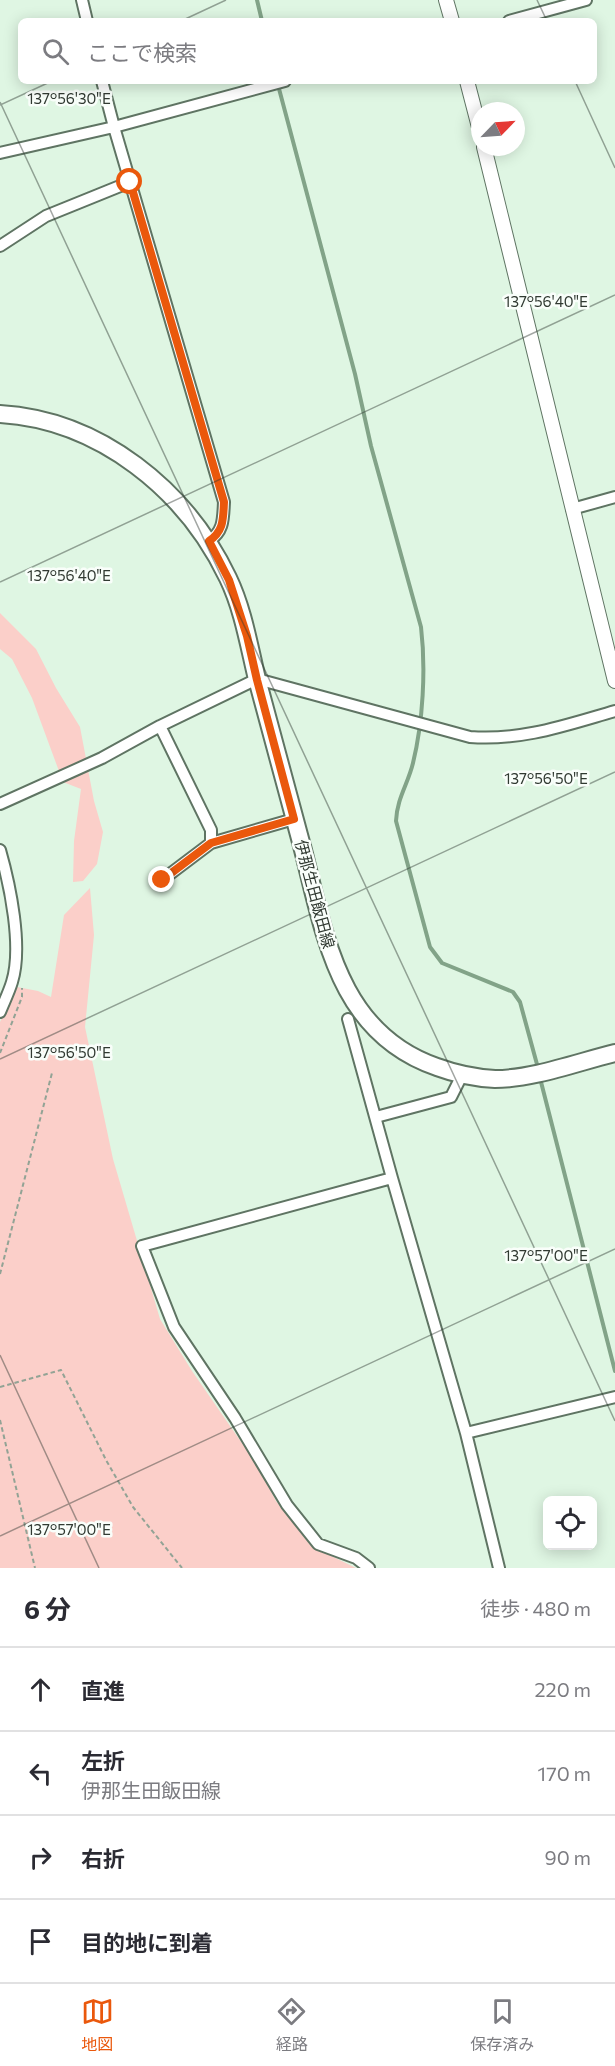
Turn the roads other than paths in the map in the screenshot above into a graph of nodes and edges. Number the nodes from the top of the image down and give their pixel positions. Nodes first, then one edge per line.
1 (82, 0) edge
2 (446, 0) edge
3 (586, 0) edge
4 (86, 18) edge
5 (451, 18) edge
6 (520, 18) edge
7 (103, 84) edge
8 (274, 84) edge
9 (468, 84) edge
10 (472, 102) edge
11 (114, 127) junction
12 (0, 153) edge
13 (486, 156) edge
14 (130, 182) junction
15 (0, 246) edge
16 (0, 414) edge
17 (615, 497) edge
18 (572, 509) junction
19 (209, 541) junction
20 (257, 680) junction
21 (615, 681) edge
22 (615, 711) edge
23 (160, 726) junction
24 (0, 804) edge
25 (294, 819) junction
26 (211, 843) junction
27 (0, 850) edge
28 (162, 880) dead end
29 (0, 1012) edge
30 (348, 1020) dead end
31 (615, 1053) edge
32 (462, 1075) junction
33 (376, 1117) junction
34 (392, 1178) junction
35 (615, 1397) edge
36 (466, 1433) junction
37 (369, 1568) edge
38 (499, 1568) edge

1 - 4 street
2 - 5 street
3 - 6 street
7 - 11 street
8 - 11 street
9 - 10 street
11 - 12 street
11 - 14 street
13 - 18 street
14 - 15 street
14 - 19 street
16 - 19 main road, 伊那生田飯田線
17 - 18 street
18 - 21 street
19 - 20 main road, 伊那生田飯田線
20 - 22 street
20 - 23 street
20 - 25 main road, 伊那生田飯田線
23 - 24 street
23 - 26 street
25 - 26 street
25 - 32 main road, 伊那生田飯田線
26 - 28 street
27 - 29 street
30 - 33 street
31 - 32 main road, 伊那生田飯田線
32 - 33 street
33 - 34 street
34 - 36 street
34 - 37 street
35 - 36 street
36 - 38 street

